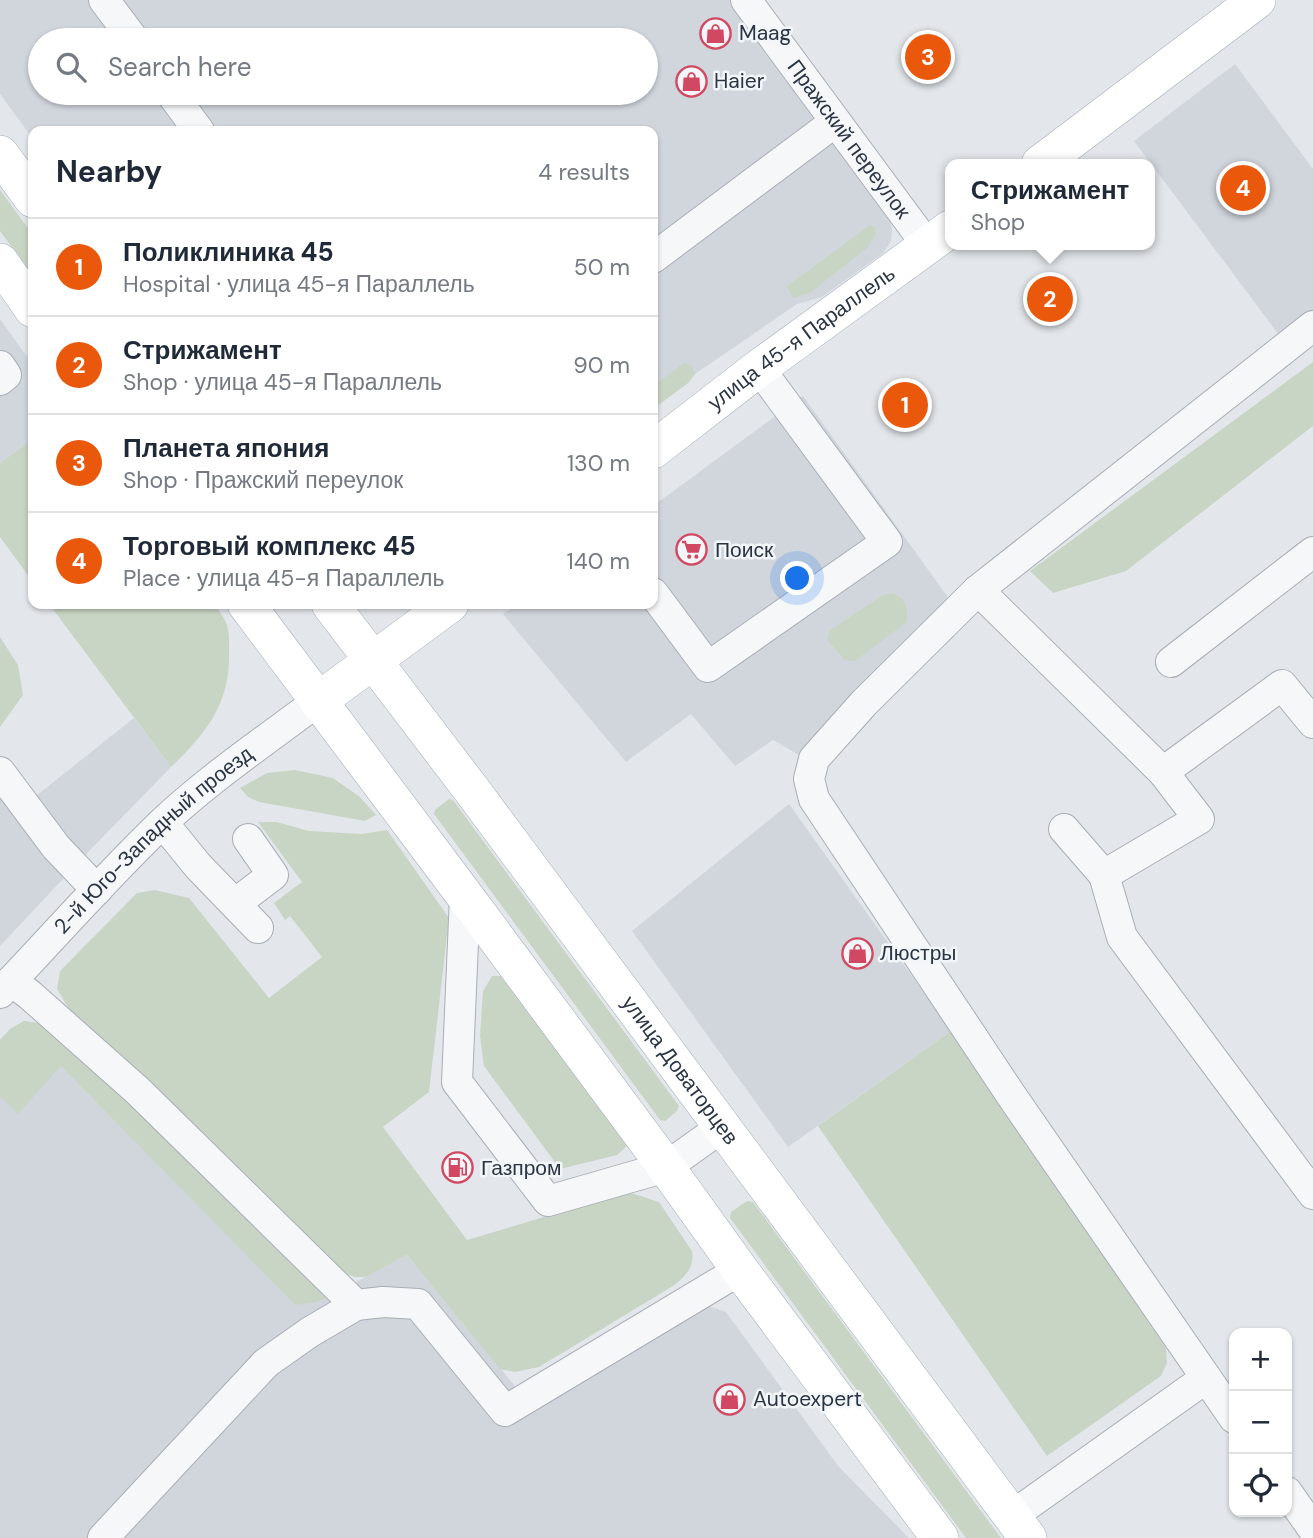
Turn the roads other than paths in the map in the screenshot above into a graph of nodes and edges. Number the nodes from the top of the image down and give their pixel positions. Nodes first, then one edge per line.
1 (104, 0) edge
2 (746, 0) edge
3 (1257, 0) edge
4 (125, 28) edge
5 (180, 105) edge
6 (835, 122) junction
7 (195, 126) edge
8 (0, 154) edge
9 (1048, 159) edge
10 (28, 192) edge
11 (939, 237) edge
12 (658, 254) edge
13 (0, 262) edge
14 (28, 302) edge
15 (1313, 326) edge
16 (0, 366) edge
17 (760, 368) junction
18 (0, 380) edge
19 (658, 446) edge
20 (1313, 552) edge
21 (978, 590) junction
22 (658, 600) edge
23 (250, 609) edge
24 (334, 609) edge
25 (443, 609) edge
26 (372, 660) junction
27 (1171, 662) dead end
28 (318, 701) junction
29 (1313, 723) edge
30 (0, 772) edge
31 (1163, 772) junction
32 (163, 822) junction
33 (1063, 829) dead end
34 (248, 839) dead end
35 (1104, 875) junction
36 (96, 890) junction
37 (466, 896) junction
38 (236, 903) junction
39 (258, 928) dead end
40 (6, 987) edge
41 (722, 1127) junction
42 (666, 1167) junction
43 (1313, 1194) edge
44 (740, 1270) junction
45 (356, 1305) junction
46 (1206, 1378) junction
47 (1229, 1411) edge
48 (1292, 1499) edge
49 (1020, 1527) edge
50 (1313, 1529) edge
51 (103, 1538) edge
52 (940, 1538) edge

1 - 4 street
2 - 6 street, Пражский переулок
3 - 9 main road
5 - 7 street
6 - 11 street, Пражский переулок
6 - 12 street
8 - 10 main road
11 - 17 main road, улица 45-я Параллель
13 - 14 main road
15 - 21 street
16 - 18 street
17 - 19 main road, улица 45-я Параллель
17 - 22 street
20 - 27 street
21 - 31 street
21 - 46 street
23 - 28 main road
24 - 26 main road, улица Доваторцев
25 - 26 main road
26 - 28 main road
26 - 41 main road, улица Доваторцев
28 - 32 street, 2-й Юго-Западный проезд
28 - 37 main road
29 - 31 street
30 - 36 street
31 - 35 street
32 - 36 street, 2-й Юго-Западный проезд
32 - 38 street
33 - 35 street
34 - 38 street
35 - 43 street
36 - 40 street, 2-й Юго-Западный проезд
37 - 42 main road
37 - 42 street
38 - 39 street
40 - 45 street
41 - 42 street
41 - 49 main road, улица Доваторцев
42 - 44 main road
44 - 45 street
44 - 52 main road
45 - 51 street
46 - 47 street
46 - 49 street
48 - 50 street

